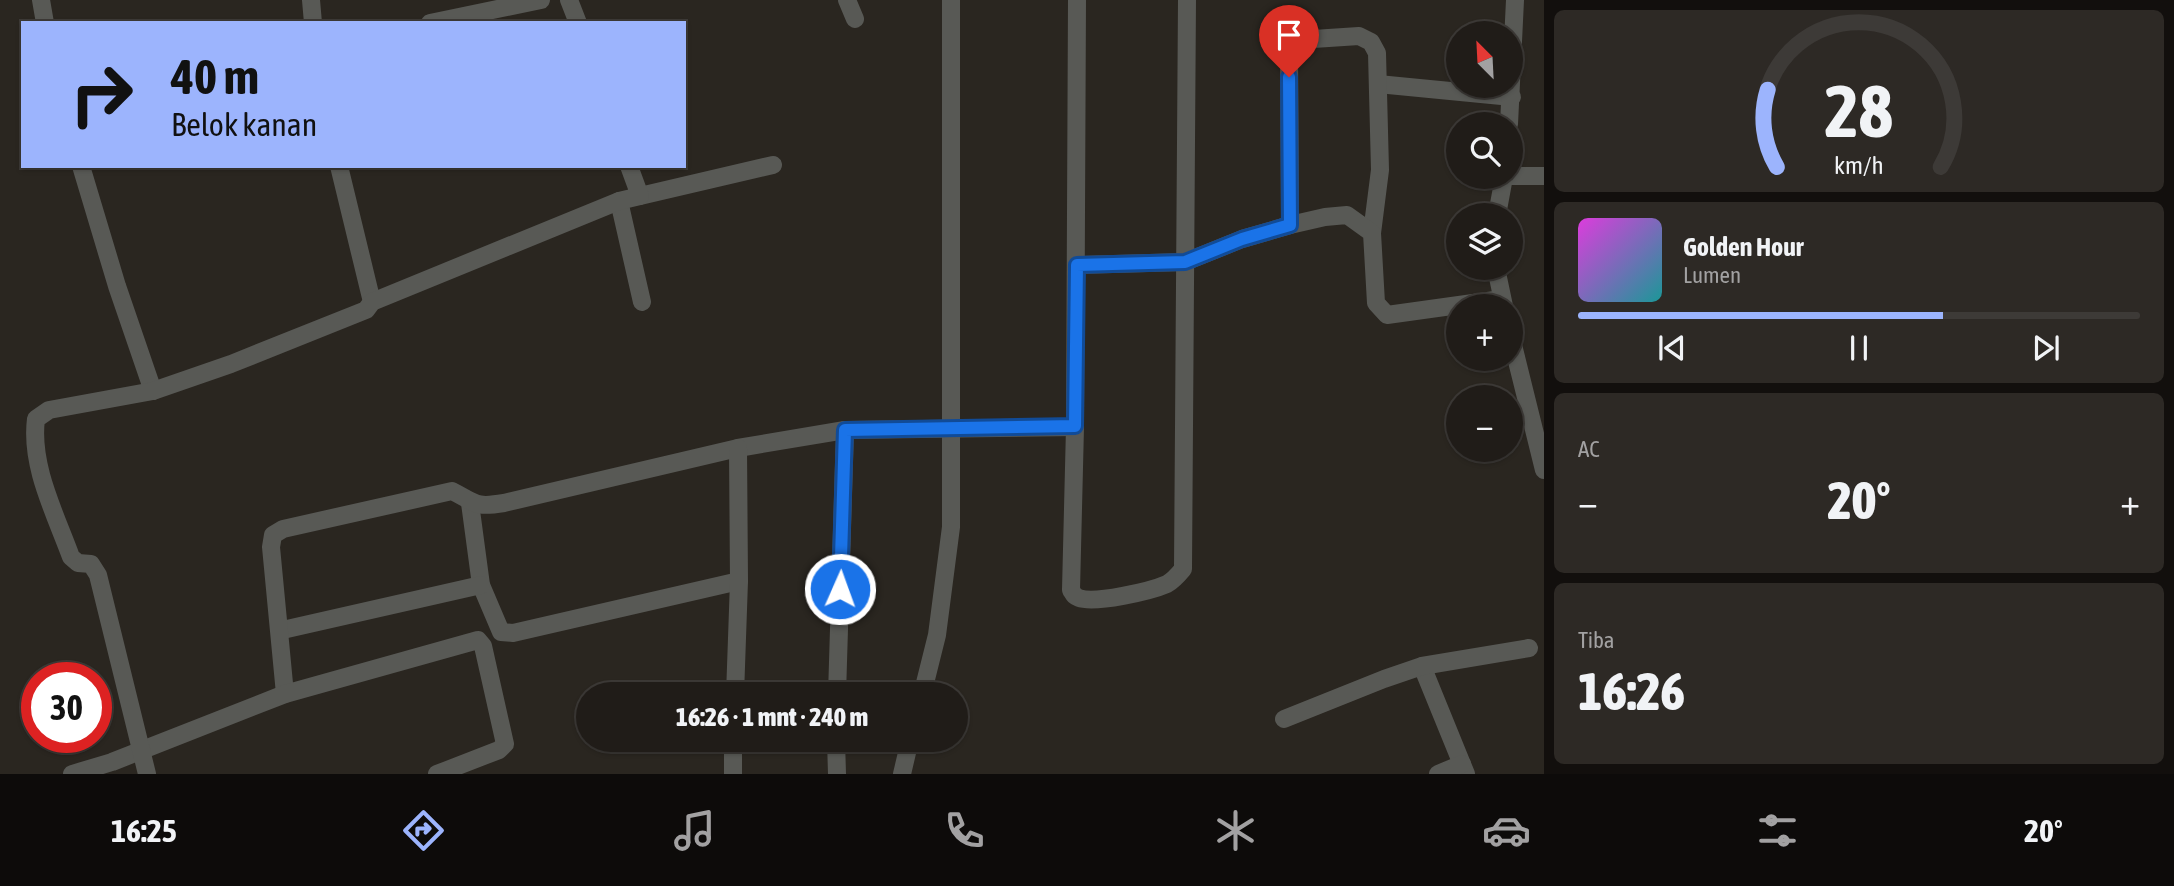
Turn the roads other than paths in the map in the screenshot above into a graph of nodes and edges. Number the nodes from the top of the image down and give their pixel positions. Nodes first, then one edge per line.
1 (41, 0) edge
2 (311, 0) edge
3 (541, 0) edge
4 (569, 0) edge
5 (847, 0) edge
6 (951, 0) edge
7 (1077, 0) edge
8 (1186, 0) edge
9 (1516, 0) edge
10 (855, 19) dead end
11 (45, 21) edge
12 (313, 21) edge
13 (440, 21) edge
14 (577, 21) edge
15 (1515, 21) edge
16 (1378, 83) junction
17 (1446, 90) edge
18 (774, 165) dead end
19 (82, 168) edge
20 (339, 168) edge
21 (630, 168) edge
22 (1523, 176) edge
23 (1544, 176) edge
24 (640, 196) junction
25 (618, 201) junction
26 (1290, 225) junction
27 (1372, 233) junction
28 (1185, 262) junction
29 (1077, 265) junction
30 (372, 302) junction
31 (642, 302) dead end
32 (1446, 309) edge
33 (1519, 371) edge
34 (153, 391) junction
35 (1075, 426) junction
36 (953, 429) junction
37 (845, 430) junction
38 (738, 448) junction
39 (1544, 470) edge
40 (470, 503) junction
41 (739, 580) junction
42 (481, 585) junction
43 (287, 629) dead end
44 (1529, 648) dead end
45 (1422, 666) junction
46 (735, 682) edge
47 (837, 682) edge
48 (925, 682) edge
49 (285, 694) junction
50 (1284, 719) dead end
51 (142, 751) junction
52 (733, 752) edge
53 (836, 752) edge
54 (907, 752) edge
55 (1464, 769) edge
56 (72, 774) edge
57 (148, 774) edge
58 (437, 774) edge
59 (733, 774) edge
60 (837, 774) edge
61 (902, 774) edge
62 (1438, 774) edge

1 - 11 street
2 - 12 street
3 - 13 street
4 - 14 street
5 - 10 street
6 - 36 street
7 - 29 street
8 - 28 street
9 - 15 street
16 - 17 street
16 - 26 street
16 - 27 street
18 - 24 street
19 - 34 street
20 - 30 street
21 - 24 street
22 - 23 street
24 - 25 street
25 - 30 street
25 - 31 street
26 - 27 street
26 - 28 street
27 - 32 street
28 - 29 street
28 - 35 street
29 - 35 street
30 - 34 street
33 - 39 street
34 - 51 street
35 - 36 street
36 - 37 street
36 - 48 street
37 - 38 street
37 - 47 street
38 - 40 street
38 - 41 street
40 - 42 street
40 - 49 street
41 - 42 street
41 - 46 street
42 - 43 street
44 - 45 street
45 - 50 street
45 - 55 street
49 - 51 street
49 - 58 street
51 - 56 street
51 - 57 street
52 - 59 street
53 - 60 street
54 - 61 street
55 - 62 street

